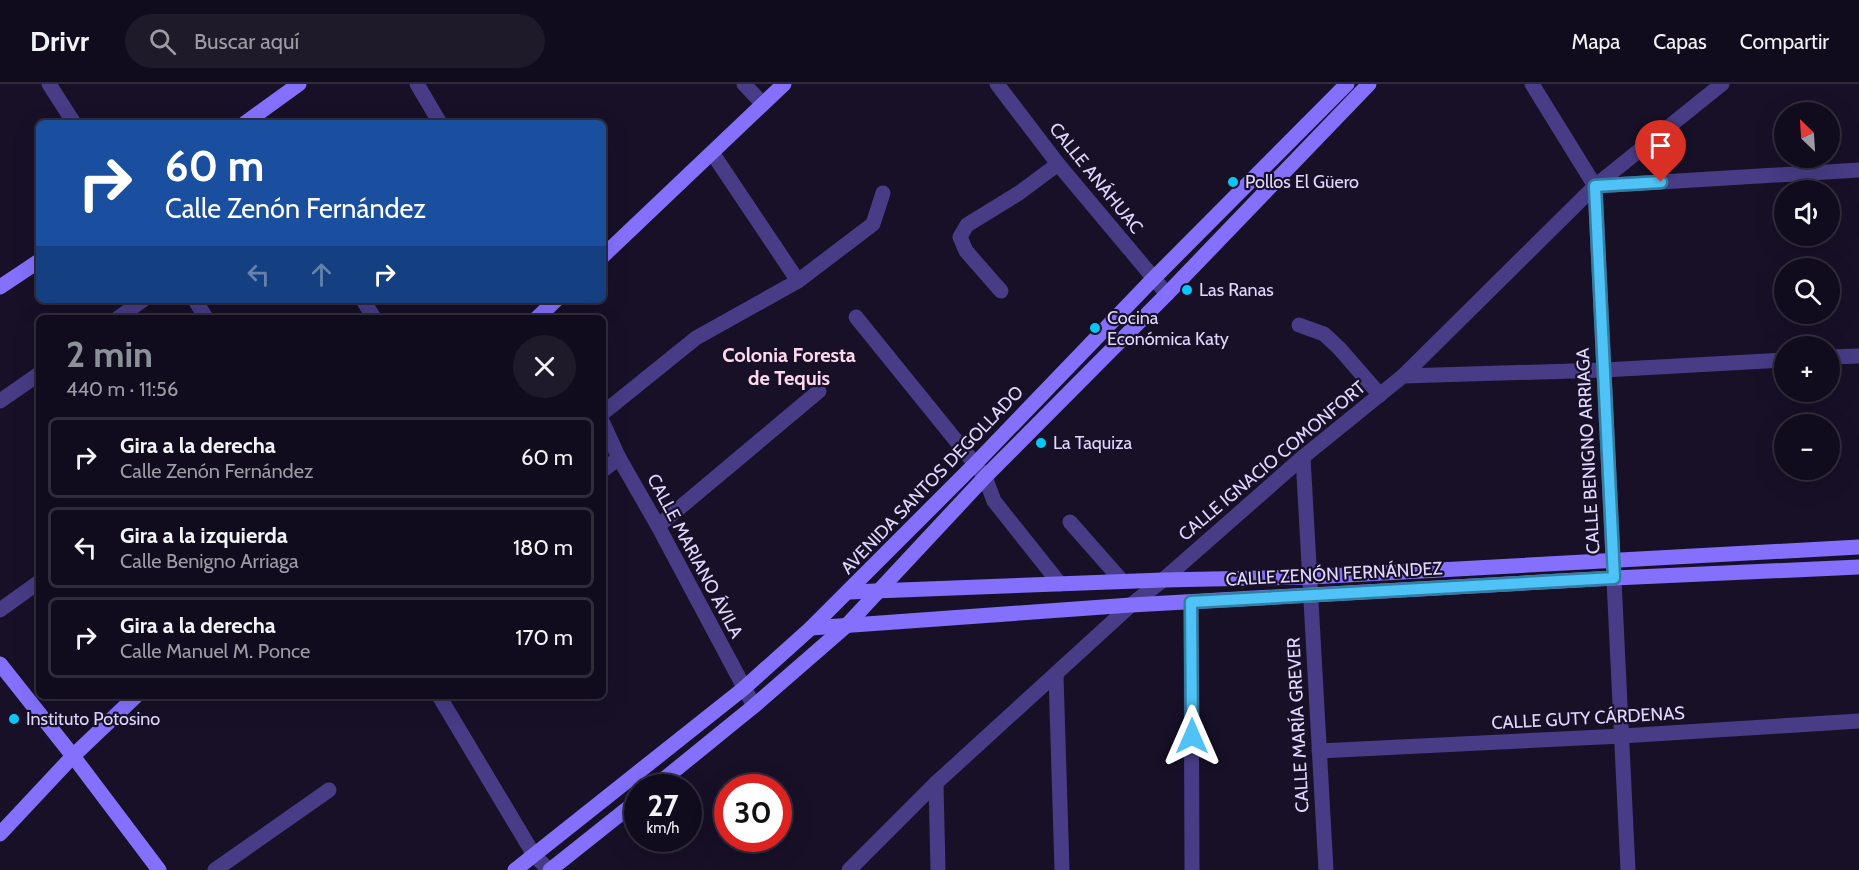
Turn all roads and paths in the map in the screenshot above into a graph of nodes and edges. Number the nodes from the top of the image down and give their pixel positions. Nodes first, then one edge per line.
1 (417, 84) edge
2 (744, 84) edge
3 (784, 84) edge
4 (997, 84) edge
5 (1347, 84) edge
6 (1369, 84) edge
7 (1532, 84) edge
8 (1722, 84) edge
9 (56, 86) edge
10 (294, 86) edge
11 (1358, 96) junction
12 (763, 105) junction
13 (73, 120) edge
14 (252, 120) edge
15 (438, 120) edge
16 (713, 154) junction
17 (1058, 164) junction
18 (1859, 170) edge
19 (1595, 186) junction
20 (883, 193) dead end
21 (606, 253) edge
22 (36, 263) edge
23 (1153, 279) junction
24 (798, 281) junction
25 (0, 286) edge
26 (1001, 291) dead end
27 (1167, 294) junction
28 (139, 303) edge
29 (122, 315) edge
30 (856, 316) dead end
31 (1299, 325) dead end
32 (1859, 356) edge
33 (1840, 357) edge
34 (1774, 361) edge
35 (1604, 370) junction
36 (36, 376) edge
37 (1403, 376) junction
38 (819, 392) dead end
39 (1380, 395) junction
40 (0, 401) edge
41 (606, 411) edge
42 (606, 429) edge
43 (1303, 457) junction
44 (620, 458) junction
45 (975, 464) junction
46 (606, 468) edge
47 (985, 477) junction
48 (1070, 522) dead end
49 (658, 526) junction
50 (1859, 547) edge
51 (1613, 560) junction
52 (1859, 567) edge
53 (1310, 577) junction
54 (1614, 578) junction
55 (1163, 580) junction
56 (1122, 581) junction
57 (36, 584) edge
58 (1060, 584) junction
59 (878, 591) junction
60 (849, 592) junction
61 (1311, 596) junction
62 (1191, 602) junction
63 (1131, 605) junction
64 (0, 610) edge
65 (846, 626) junction
66 (811, 628) junction
67 (0, 664) edge
68 (1056, 675) junction
69 (743, 689) junction
70 (133, 699) edge
71 (441, 699) edge
72 (754, 706) junction
73 (1859, 721) edge
74 (1622, 736) junction
75 (1319, 751) junction
76 (72, 756) junction
77 (670, 774) edge
78 (936, 783) junction
79 (329, 790) dead end
80 (624, 811) edge
81 (0, 834) edge
82 (534, 855) junction
83 (159, 870) edge
84 (215, 870) edge
85 (515, 870) edge
86 (549, 870) edge
87 (849, 870) edge
88 (938, 870) edge
89 (1062, 870) edge
90 (1192, 870) edge
91 (1326, 870) edge
92 (1628, 870) edge

1 - 15 street
2 - 12 street
3 - 12 street
4 - 17 street, CALLE ANÁHUAC
5 - 11 street
5 - 23 street, AVENIDA SANTOS DEGOLLADO
6 - 11 street, AVENIDA SANTOS DEGOLLADO
7 - 19 street, CALLE BENIGNO ARRIAGA
8 - 19 street, CALLE IGNACIO COMONFORT
9 - 13 street
10 - 14 street
11 - 27 street, AVENIDA SANTOS DEGOLLADO
12 - 16 street
16 - 21 street
16 - 24 street
17 - 23 street, CALLE ANÁHUAC
17 - 26 street
18 - 19 street
19 - 35 street, CALLE BENIGNO ARRIAGA
19 - 37 street, CALLE IGNACIO COMONFORT
20 - 24 street
22 - 25 street
23 - 27 street, CALLE ANÁHUAC
23 - 45 street, AVENIDA SANTOS DEGOLLADO
24 - 41 street
27 - 47 street, AVENIDA SANTOS DEGOLLADO
28 - 29 street
30 - 45 street
31 - 39 street
32 - 33 street
34 - 35 street
35 - 37 street
35 - 51 street, CALLE BENIGNO ARRIAGA
36 - 40 street
37 - 39 street, CALLE IGNACIO COMONFORT
38 - 49 street
39 - 43 street, CALLE IGNACIO COMONFORT
42 - 44 street, CALLE MARIANO ÁVILA
43 - 53 street, CALLE MARÍA GREVER
43 - 55 street, CALLE IGNACIO COMONFORT
44 - 46 street
44 - 49 street, CALLE MARIANO ÁVILA
45 - 47 street
45 - 60 street, AVENIDA SANTOS DEGOLLADO
47 - 58 street
47 - 59 street, AVENIDA SANTOS DEGOLLADO
48 - 56 street
49 - 69 street, CALLE MARIANO ÁVILA
50 - 51 street, CALLE ZENÓN FERNÁNDEZ
51 - 53 street, CALLE ZENÓN FERNÁNDEZ
51 - 54 street, CALLE BENIGNO ARRIAGA
52 - 54 street, CALLE ZENÓN FERNÁNDEZ
53 - 55 street, CALLE ZENÓN FERNÁNDEZ
53 - 61 street, CALLE MARÍA GREVER
54 - 61 street, CALLE ZENÓN FERNÁNDEZ
54 - 74 street, CALLE BENIGNO ARRIAGA
55 - 56 street, CALLE ZENÓN FERNÁNDEZ
55 - 63 street, CALLE IGNACIO COMONFORT
56 - 58 street, CALLE ZENÓN FERNÁNDEZ
57 - 64 street
58 - 59 street, CALLE ZENÓN FERNÁNDEZ
59 - 60 street, CALLE ZENÓN FERNÁNDEZ
59 - 65 street, AVENIDA SANTOS DEGOLLADO
60 - 66 street, AVENIDA SANTOS DEGOLLADO
61 - 62 street, CALLE ZENÓN FERNÁNDEZ
61 - 75 street, CALLE MARÍA GREVER
62 - 63 street, CALLE ZENÓN FERNÁNDEZ
62 - 90 street
63 - 65 street, CALLE ZENÓN FERNÁNDEZ
63 - 68 street, CALLE IGNACIO COMONFORT
65 - 66 street, CALLE ZENÓN FERNÁNDEZ
65 - 72 street, AVENIDA SANTOS DEGOLLADO
66 - 69 street, AVENIDA SANTOS DEGOLLADO
67 - 76 street
68 - 78 street, CALLE IGNACIO COMONFORT
68 - 89 street
69 - 72 street, CALLE MARIANO ÁVILA
69 - 82 street, AVENIDA SANTOS DEGOLLADO
70 - 76 street
71 - 82 street
72 - 77 street, AVENIDA SANTOS DEGOLLADO
73 - 74 street, CALLE GUTY CÁRDENAS
74 - 75 street, CALLE GUTY CÁRDENAS
74 - 92 street, CALLE BENIGNO ARRIAGA
75 - 91 street, CALLE MARÍA GREVER
76 - 81 street
76 - 83 street
78 - 87 street, CALLE IGNACIO COMONFORT
78 - 88 street
79 - 84 street
80 - 86 street
82 - 85 street, AVENIDA SANTOS DEGOLLADO
82 - 86 street

